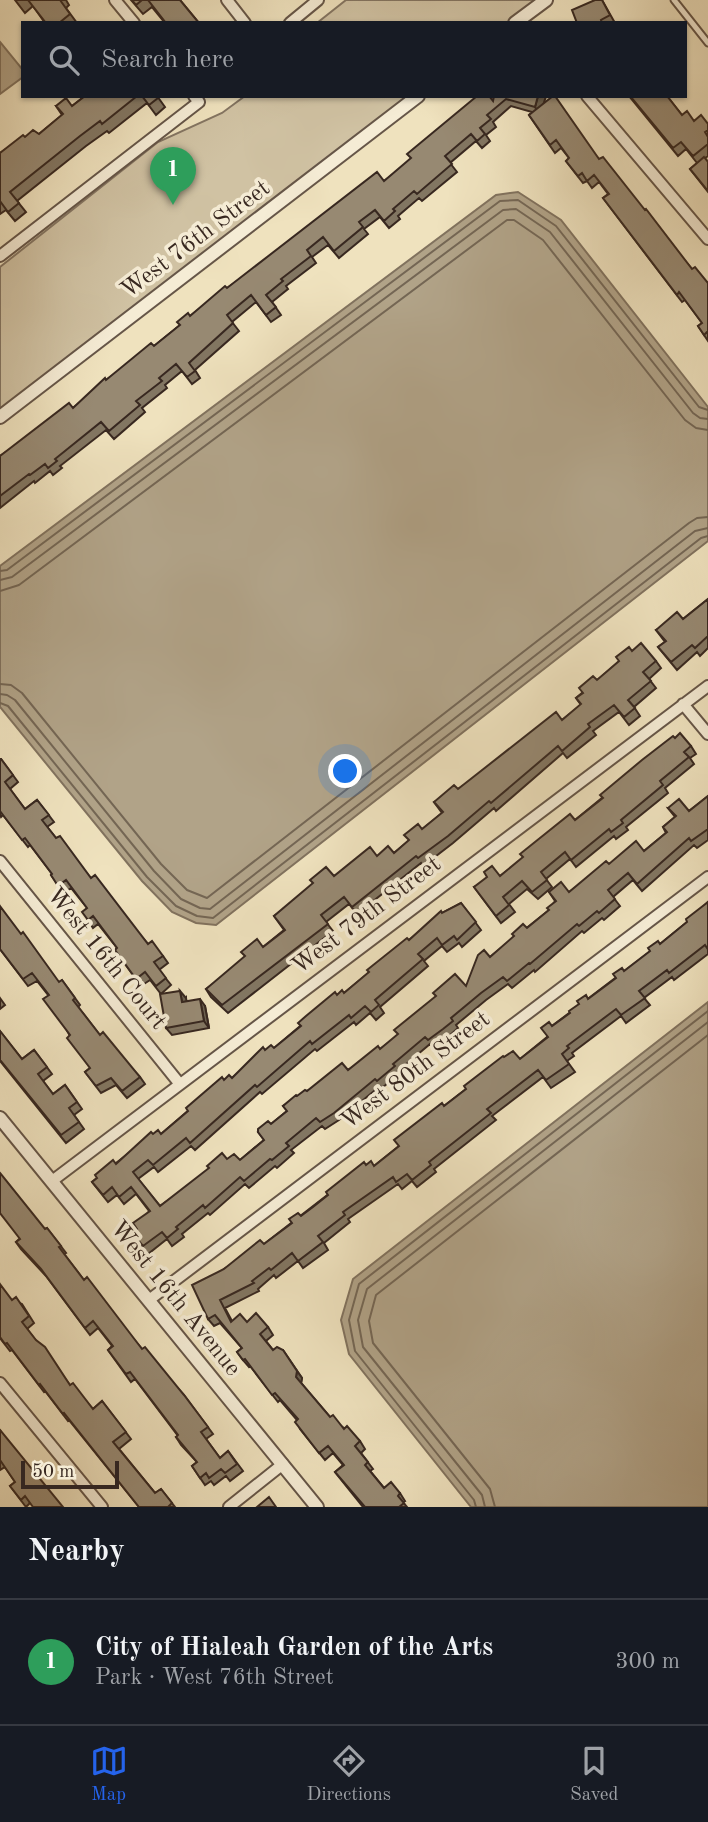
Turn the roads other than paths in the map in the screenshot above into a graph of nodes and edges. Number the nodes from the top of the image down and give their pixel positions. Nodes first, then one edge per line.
1 (115, 0) edge
2 (227, 0) edge
3 (318, 0) edge
4 (546, 0) edge
5 (674, 0) edge
6 (132, 21) edge
7 (243, 21) edge
8 (292, 21) edge
9 (520, 21) edge
10 (708, 43) edge
11 (415, 98) edge
12 (589, 98) edge
13 (196, 99) edge
14 (708, 239) edge
15 (0, 256) edge
16 (0, 416) edge
17 (708, 685) edge
18 (683, 704) junction
19 (708, 734) edge
20 (0, 861) edge
21 (708, 877) edge
22 (179, 1083) junction
23 (0, 1118) edge
24 (51, 1181) junction
25 (149, 1300) junction
26 (0, 1383) edge
27 (283, 1464) junction
28 (102, 1507) edge
29 (229, 1507) edge
30 (317, 1507) edge

1 - 6 street
2 - 7 street
3 - 8 street
4 - 9 street
5 - 10 lane
11 - 16 street, West 76th Street
12 - 14 street
13 - 15 street
17 - 18 street, West 79th Street
18 - 19 street
18 - 22 street, West 79th Street
20 - 22 street, West 16th Court
21 - 25 street, West 80th Street
22 - 24 street, West 79th Street
23 - 24 street, West 16th Avenue
24 - 25 street, West 16th Avenue
25 - 27 street, West 16th Avenue
26 - 28 street
27 - 29 street
27 - 30 street, West 16th Avenue

